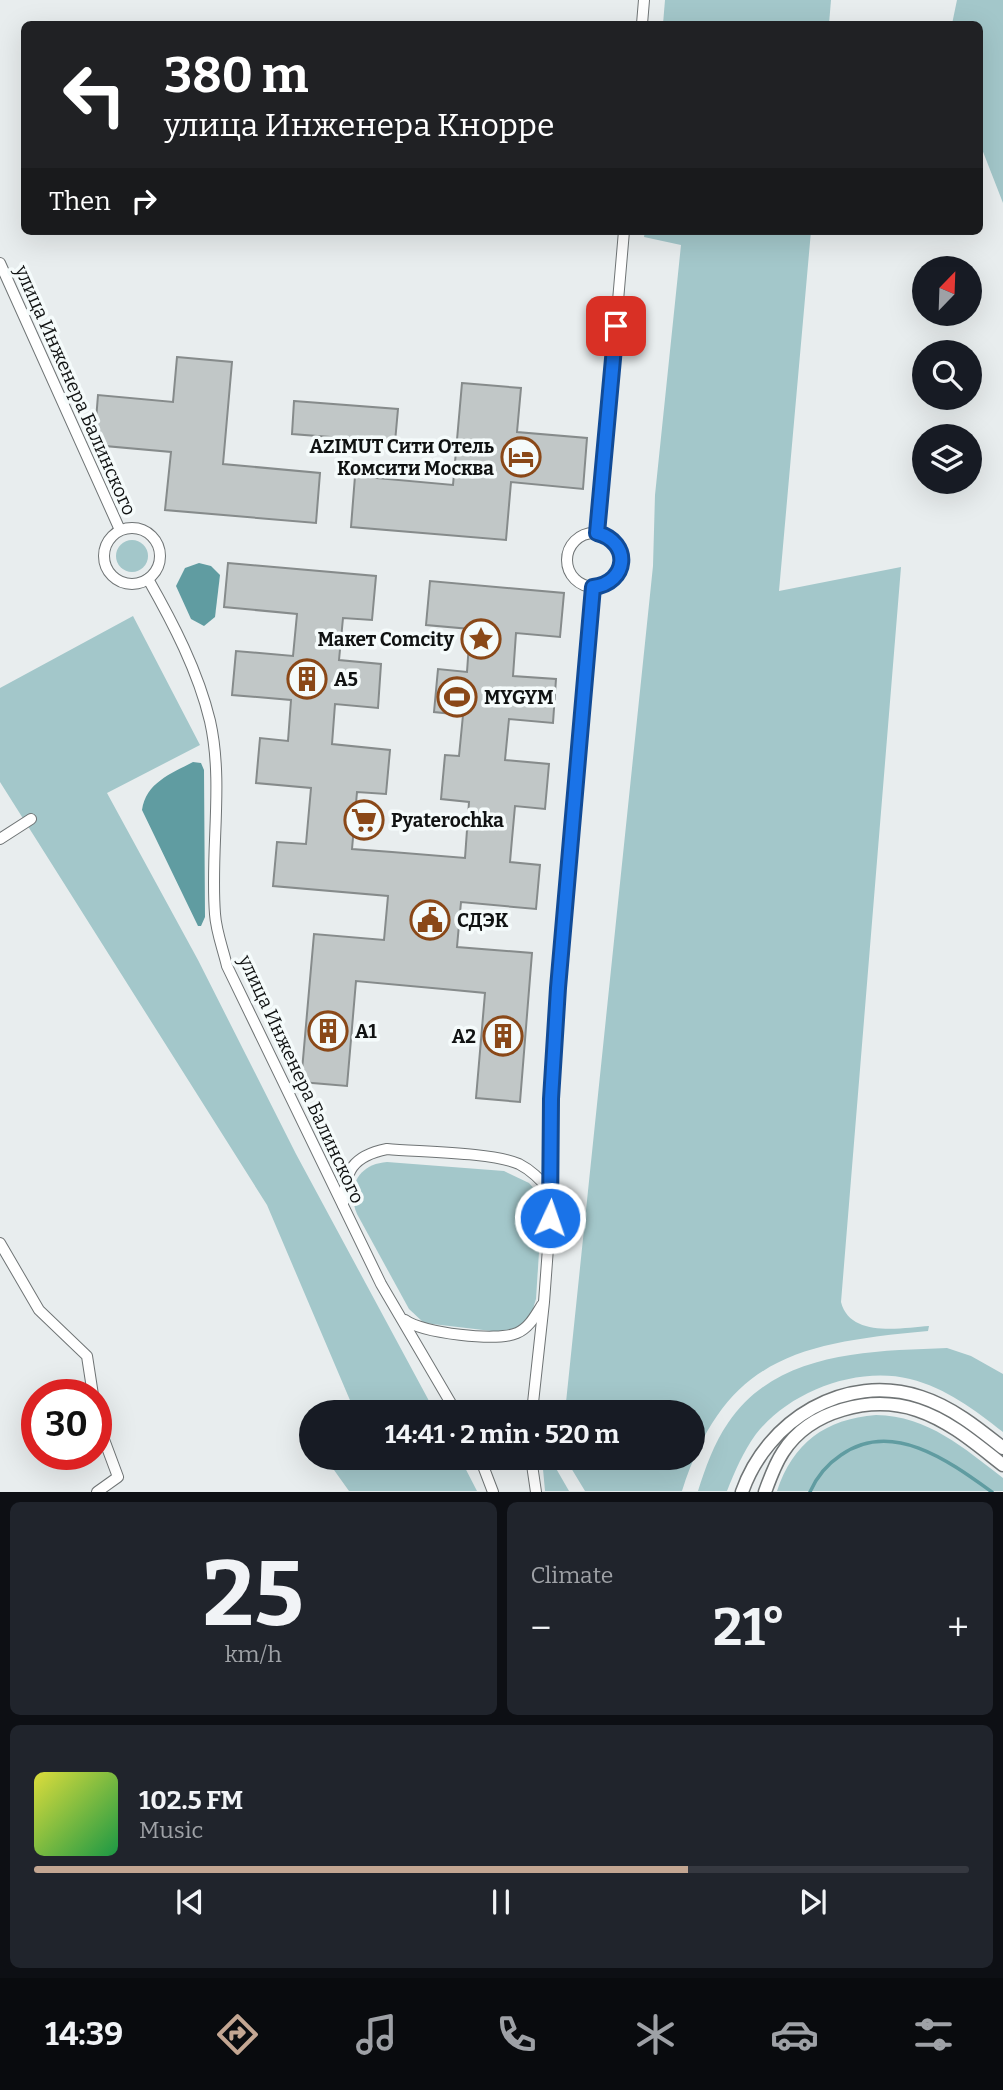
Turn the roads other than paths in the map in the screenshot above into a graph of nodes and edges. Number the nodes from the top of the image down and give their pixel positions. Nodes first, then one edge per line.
1 (644, 0) edge
2 (642, 21) edge
3 (624, 235) edge
4 (0, 263) edge
5 (120, 530) junction
6 (597, 533) junction
7 (148, 579) junction
8 (593, 587) junction
9 (31, 819) dead end
10 (0, 839) edge
11 (552, 1194) junction
12 (343, 1208) junction
13 (0, 1243) edge
14 (544, 1302) junction
15 (400, 1316) junction
16 (91, 1379) edge
17 (449, 1400) edge
18 (533, 1400) edge
19 (1003, 1448) edge
20 (112, 1461) edge
21 (1003, 1465) edge
22 (485, 1470) edge
23 (533, 1470) edge
24 (97, 1492) edge
25 (493, 1492) edge
26 (536, 1492) edge
27 (741, 1492) edge
28 (765, 1492) edge

1 - 2 street
3 - 6 street
4 - 5 street, улица Инженера Балинского
5 - 7 street, улица Инженера Балинского
5 - 7 street, улица Инженера Балинского
6 - 8 street
6 - 8 street
7 - 12 street, улица Инженера Балинского
8 - 11 street
9 - 10 street
11 - 12 street
11 - 14 street
12 - 15 street, улица Инженера Балинского
13 - 16 street
14 - 15 street
14 - 18 street
15 - 17 street, улица Инженера Балинского
19 - 27 main road
20 - 24 street
21 - 28 main road
22 - 25 street
23 - 26 street

